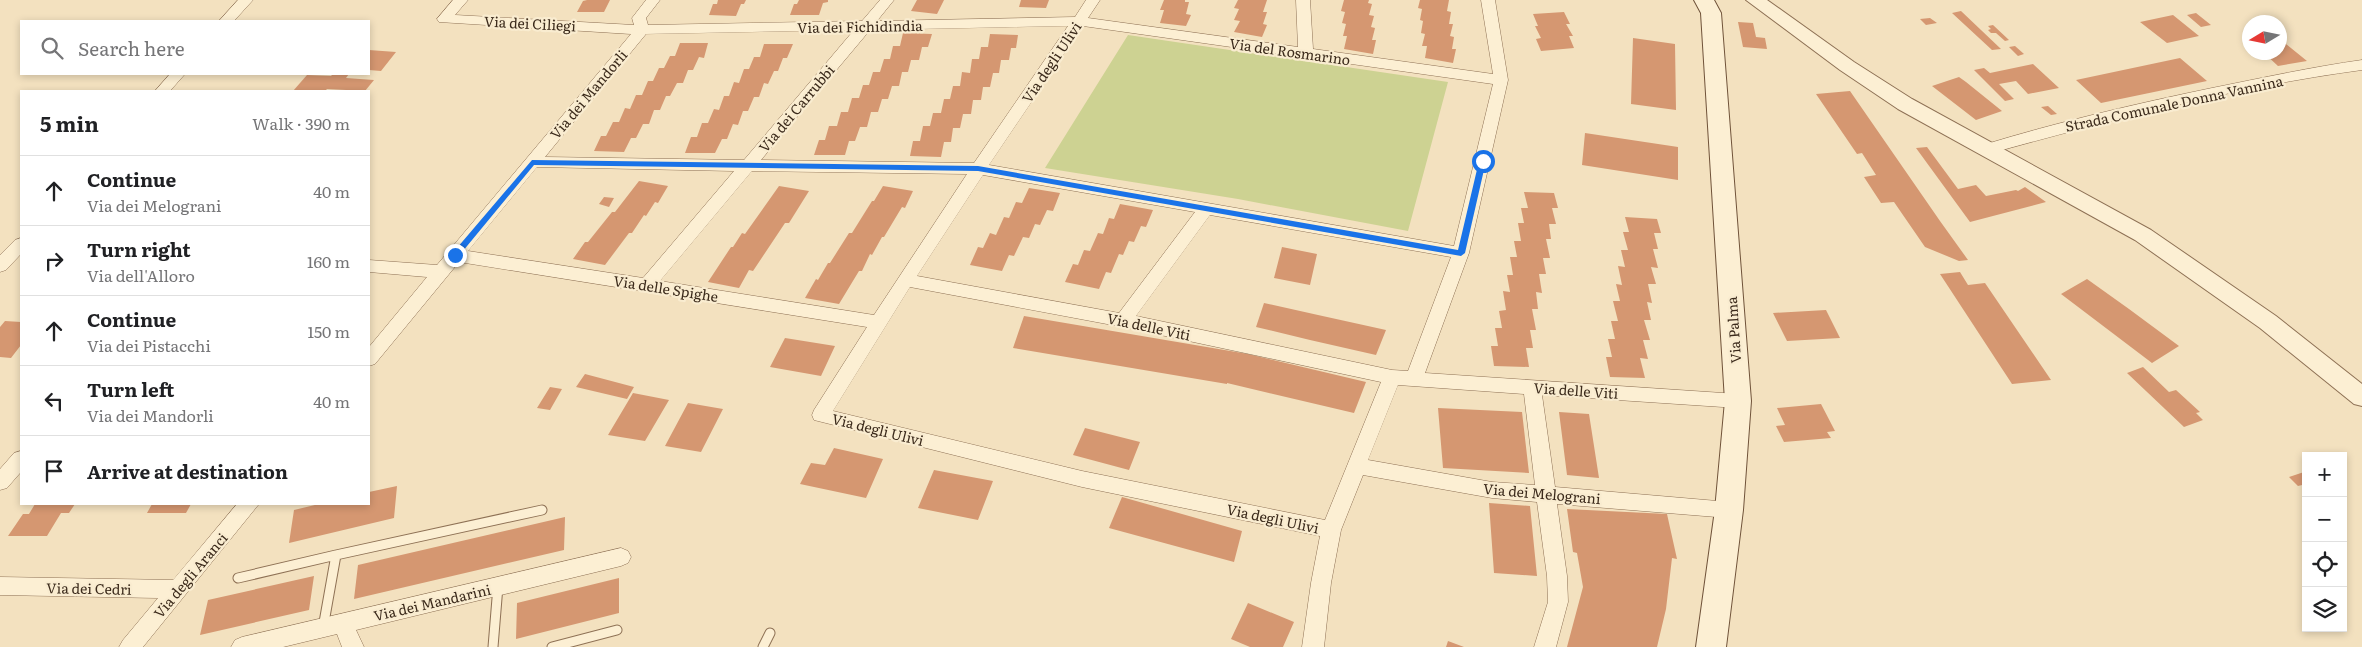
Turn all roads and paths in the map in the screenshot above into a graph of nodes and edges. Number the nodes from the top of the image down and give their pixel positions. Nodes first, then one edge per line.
1 (246, 0) edge
2 (461, 0) edge
3 (653, 0) edge
4 (887, 0) edge
5 (1094, 0) edge
6 (1303, 0) edge
7 (1488, 0) edge
8 (1755, 0) edge
9 (1773, 0) edge
10 (1706, 3) edge
11 (227, 20) edge
12 (1079, 21) junction
13 (864, 26) junction
14 (642, 30) junction
15 (1800, 30) junction
16 (1306, 53) junction
17 (2362, 65) edge
18 (177, 75) edge
19 (1502, 80) junction
20 (163, 90) edge
21 (1988, 149) junction
22 (532, 162) junction
23 (748, 166) junction
24 (978, 169) junction
25 (1206, 209) junction
26 (20, 245) edge
27 (1461, 253) junction
28 (455, 255) junction
29 (0, 266) edge
30 (370, 266) edge
31 (441, 272) junction
32 (905, 280) junction
33 (647, 285) junction
34 (1123, 320) junction
35 (878, 322) junction
36 (370, 358) edge
37 (1392, 376) junction
38 (1414, 379) junction
39 (1532, 387) junction
40 (2362, 397) edge
41 (1738, 400) junction
42 (20, 460) edge
43 (1357, 466) junction
44 (0, 482) edge
45 (1546, 494) junction
46 (248, 505) edge
47 (542, 510) dead end
48 (1729, 510) junction
49 (1331, 530) junction
50 (336, 555) junction
51 (621, 557) dead end
52 (238, 578) dead end
53 (0, 586) edge
54 (498, 586) junction
55 (179, 589) junction
56 (332, 626) junction
57 (617, 630) dead end
58 (770, 633) dead end
59 (272, 644) edge
60 (130, 647) edge
61 (242, 647) edge
62 (353, 647) edge
63 (493, 647) edge
64 (552, 647) edge
65 (763, 647) edge
66 (1313, 647) edge
67 (1546, 647) edge
68 (1711, 647) edge

1 - 11 street
2 - 14 street, Via dei Ciliegi
3 - 14 street, Via dei Mandorli
4 - 13 street, Via dei Carrubbi
5 - 12 street, Via degli Ulivi
6 - 16 street
7 - 19 street
8 - 15 street
9 - 15 street
10 - 41 main road, Via Palma
12 - 13 street, Via dei Fichidindia
12 - 16 street, Via del Rosmarino
12 - 24 street, Via degli Ulivi
13 - 14 street, Via dei Fichidindia
13 - 23 street, Via dei Carrubbi
14 - 22 street, Via dei Mandorli
15 - 21 street
16 - 19 street, Via del Rosmarino
17 - 21 street, Strada Comunale Donna Vannina
18 - 20 street
19 - 27 street
21 - 40 street
22 - 23 street
22 - 28 street, Via dei Mandorli
23 - 24 street
23 - 33 street, Via dei Carrubbi
24 - 25 street
24 - 32 street, Via degli Ulivi
25 - 27 street
25 - 34 street
26 - 29 street
27 - 38 street
28 - 31 street
28 - 33 street, Via delle Spighe
30 - 31 street
31 - 36 street
32 - 34 street, Via delle Viti
32 - 35 street, Via degli Ulivi
33 - 35 street, Via delle Spighe
34 - 37 street, Via delle Viti
35 - 49 street, Via degli Ulivi
37 - 38 street
37 - 43 street
38 - 39 street, Via delle Viti
39 - 41 street, Via delle Viti
39 - 45 street
41 - 48 main road, Via Palma
42 - 44 street
43 - 45 street, Via dei Melograni
43 - 49 street
45 - 48 street, Via dei Melograni
45 - 67 street
46 - 55 street, Via degli Aranci
47 - 50 lane
48 - 68 main road, Via Palma
49 - 66 street
50 - 52 lane
50 - 56 lane
51 - 54 street, Via dei Mandarini
53 - 55 street, Via dei Cedri
54 - 56 street, Via dei Mandarini
54 - 63 lane
55 - 60 street, Via degli Aranci
56 - 59 street, Via dei Mandarini
56 - 62 street
57 - 64 lane
58 - 65 lane
59 - 61 street, Via dei Mandarini

